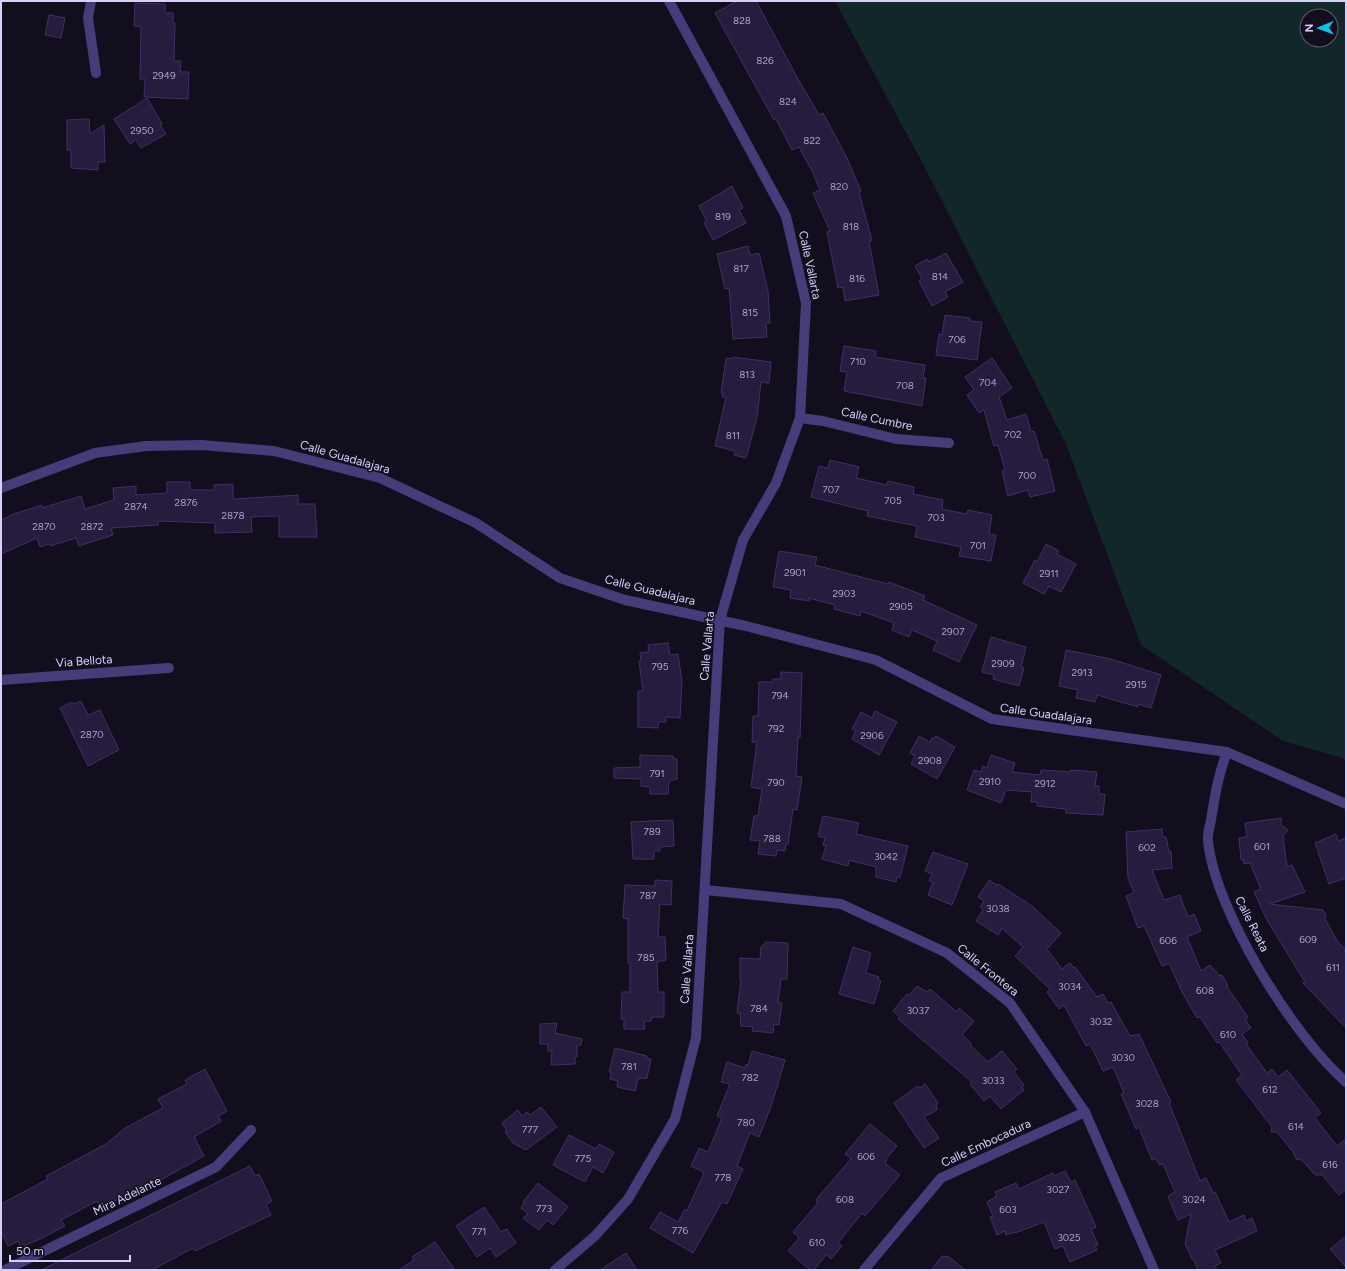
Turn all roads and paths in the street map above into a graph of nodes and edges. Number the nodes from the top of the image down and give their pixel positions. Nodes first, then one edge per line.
1 (91, 1) edge
2 (670, 1) edge
3 (96, 73) dead end
4 (800, 418) junction
5 (949, 443) dead end
6 (1, 488) edge
7 (720, 620) junction
8 (168, 668) dead end
9 (1, 680) edge
10 (1227, 752) junction
11 (1346, 804) edge
12 (706, 890) junction
13 (1346, 1082) edge
14 (1085, 1112) junction
15 (251, 1130) dead end
16 (5, 1270) edge
17 (556, 1270) edge
18 (864, 1270) edge
19 (1153, 1270) edge

1 - 3 street
2 - 4 street, Calle Vallarta
4 - 5 street, Calle Cumbre
4 - 7 street, Calle Vallarta
6 - 7 street, Calle Guadalajara
7 - 10 street, Calle Guadalajara
7 - 12 street, Calle Vallarta
8 - 9 street, Via Bellota
10 - 11 street, Calle Guadalajara
10 - 13 street, Calle Reata
12 - 14 street, Calle Frontera
12 - 17 street, Calle Vallarta
14 - 18 street, Calle Embocadura
14 - 19 street, Calle Frontera
15 - 16 street, Mira Adelante

